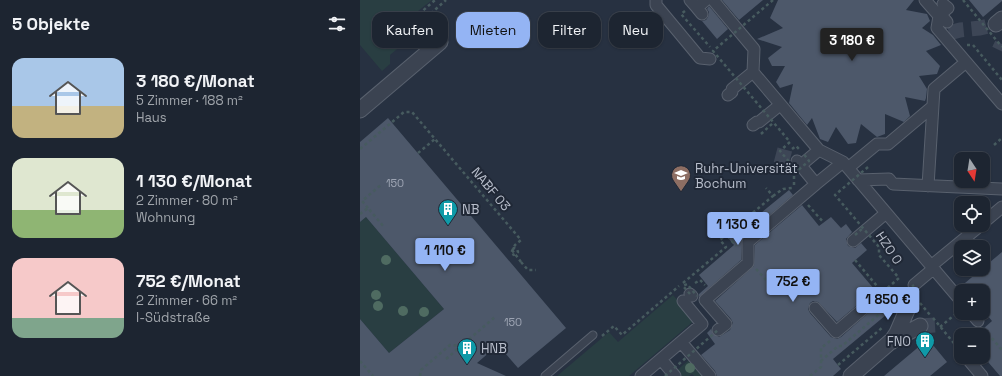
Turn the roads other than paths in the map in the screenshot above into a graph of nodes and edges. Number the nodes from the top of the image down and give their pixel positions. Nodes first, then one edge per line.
1 (656, 0) edge
2 (706, 0) edge
3 (713, 0) edge
4 (925, 0) edge
5 (943, 4) dead end
6 (694, 8) edge
7 (943, 19) junction
8 (433, 48) edge
9 (711, 55) road end
10 (966, 62) junction
11 (753, 72) junction
12 (728, 95) dead end
13 (780, 104) junction
14 (1002, 104) edge
15 (932, 107) junction
16 (360, 110) edge
17 (757, 129) road end
18 (818, 150) junction
19 (866, 164) road end
20 (850, 170) junction
21 (816, 184) junction
22 (928, 186) junction
23 (1002, 189) edge
24 (1002, 207) edge
25 (886, 213) junction
26 (990, 217) edge
27 (972, 232) edge
28 (854, 238) road end
29 (932, 267) junction
30 (914, 285) tunnel mouth
31 (878, 291) road end
32 (954, 293) edge
33 (693, 296) junction
34 (815, 308) dead end
35 (907, 310) tunnel mouth
36 (920, 326) tunnel mouth
37 (710, 328) junction
38 (595, 338) road end
39 (681, 342) junction
40 (890, 342) junction
41 (661, 359) junction
42 (972, 364) edge
43 (545, 376) edge
44 (641, 376) edge
45 (675, 376) edge
46 (710, 376) edge
47 (851, 376) edge
48 (982, 376) edge

1 - 9 street
2 - 6 street
3 - 11 street
4 - 7 street
5 - 7 street
7 - 10 street
8 - 16 street
10 - 14 street
10 - 15 street
11 - 12 street
11 - 13 street
13 - 17 street
13 - 18 street
15 - 20 street
15 - 22 street
18 - 20 street
18 - 21 street
19 - 20 street
20 - 21 street
20 - 22 street
20 - 25 street
21 - 33 street
22 - 23 street
24 - 26 street
25 - 28 street
25 - 29 street
27 - 29 street
29 - 30 street
29 - 32 street
31 - 34 street
33 - 37 street
33 - 37 street
35 - 40 street
36 - 40 street
37 - 39 street
38 - 43 lane
39 - 41 street
39 - 46 street
40 - 47 street
41 - 44 street
41 - 45 street
42 - 48 street

